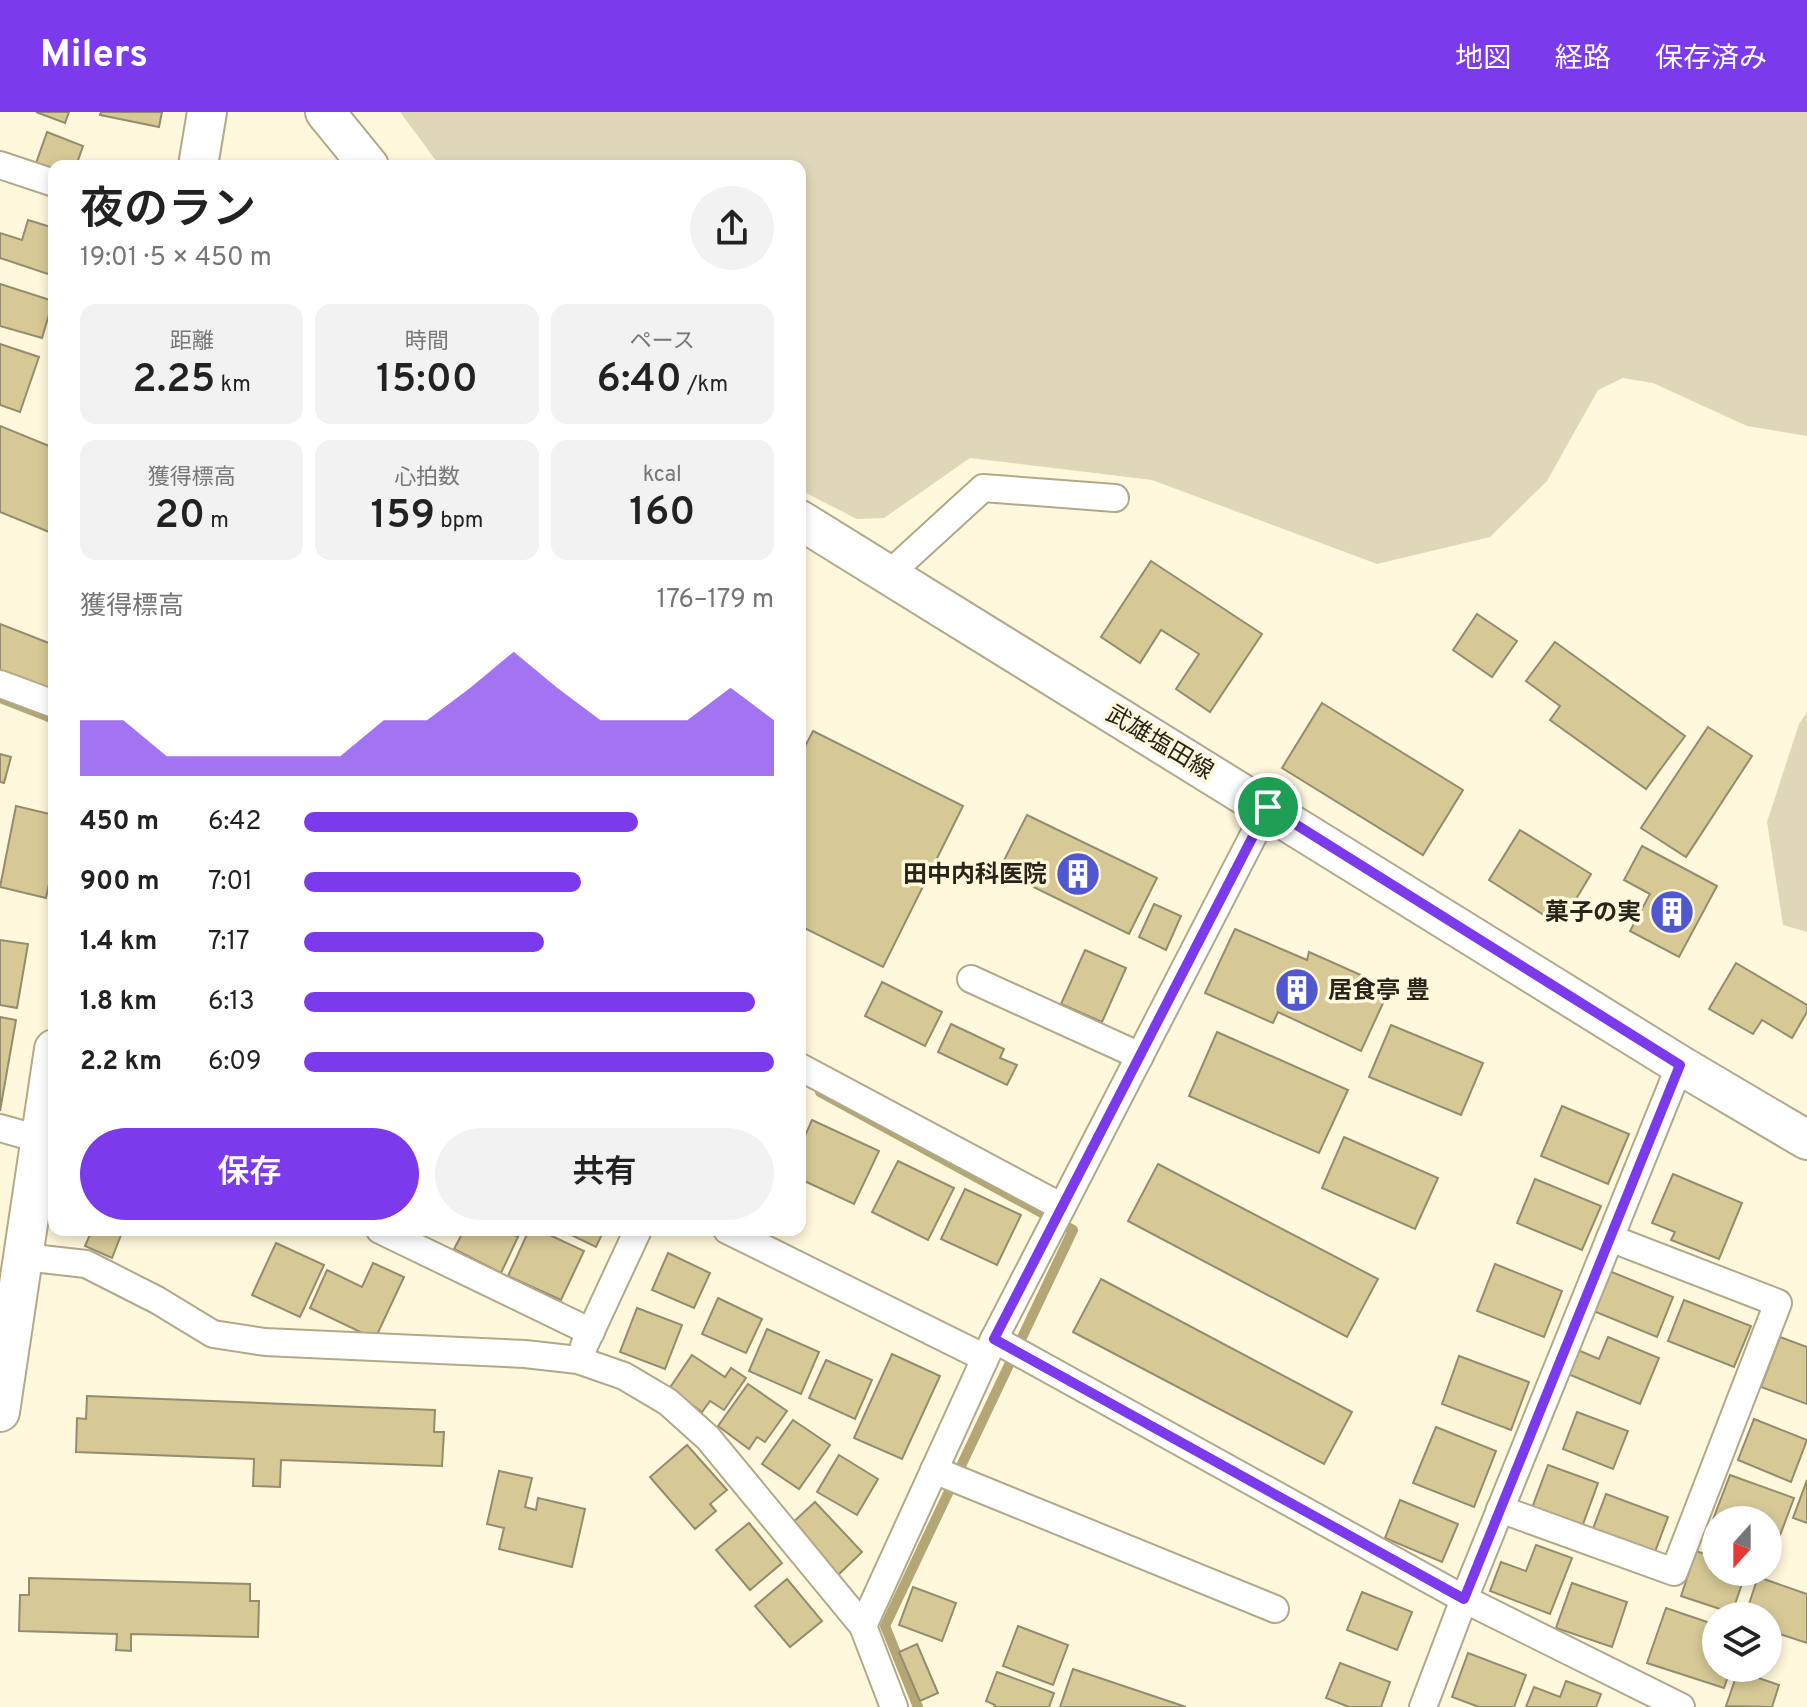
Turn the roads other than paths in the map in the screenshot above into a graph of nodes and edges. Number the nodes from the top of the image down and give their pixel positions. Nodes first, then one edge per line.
1 (207, 112) edge
2 (325, 112) edge
3 (199, 160) edge
4 (364, 160) edge
5 (0, 165) edge
6 (48, 181) edge
7 (1115, 498) dead end
8 (806, 524) edge
9 (888, 575) junction
10 (0, 684) edge
11 (48, 702) edge
12 (1268, 807) junction
13 (971, 979) dead end
14 (1140, 1056) junction
15 (1680, 1065) junction
16 (806, 1070) edge
17 (48, 1085) edge
18 (0, 1128) edge
19 (39, 1139) junction
20 (1807, 1140) edge
21 (1062, 1207) junction
22 (635, 1236) edge
23 (740, 1236) edge
24 (1610, 1238) junction
25 (423, 1239) edge
26 (24, 1257) junction
27 (591, 1332) junction
28 (990, 1348) junction
29 (578, 1360) junction
30 (0, 1412) edge
31 (936, 1470) junction
32 (1500, 1509) junction
33 (1464, 1599) junction
34 (1275, 1609) dead end
35 (863, 1626) junction
36 (894, 1707) edge
37 (1423, 1707) edge
38 (1681, 1707) edge

1 - 3 main road
2 - 4 main road
5 - 6 street
7 - 9 street
8 - 9 main road, 武雄塩田線
9 - 12 main road, 武雄塩田線
10 - 11 street
12 - 14 street
12 - 15 main road, 武雄塩田線
13 - 14 street
14 - 21 street
15 - 20 main road, 武雄塩田線
15 - 24 street
16 - 21 street
17 - 19 main road
18 - 19 street
19 - 26 main road
21 - 28 street
22 - 27 street
23 - 28 street
24 - 32 street
24 - 32 street
25 - 27 street
26 - 29 street
26 - 30 main road
27 - 29 street
28 - 31 street
28 - 33 street
29 - 35 street
31 - 34 street
31 - 35 street
32 - 33 street
33 - 37 street
33 - 38 street
35 - 36 street

